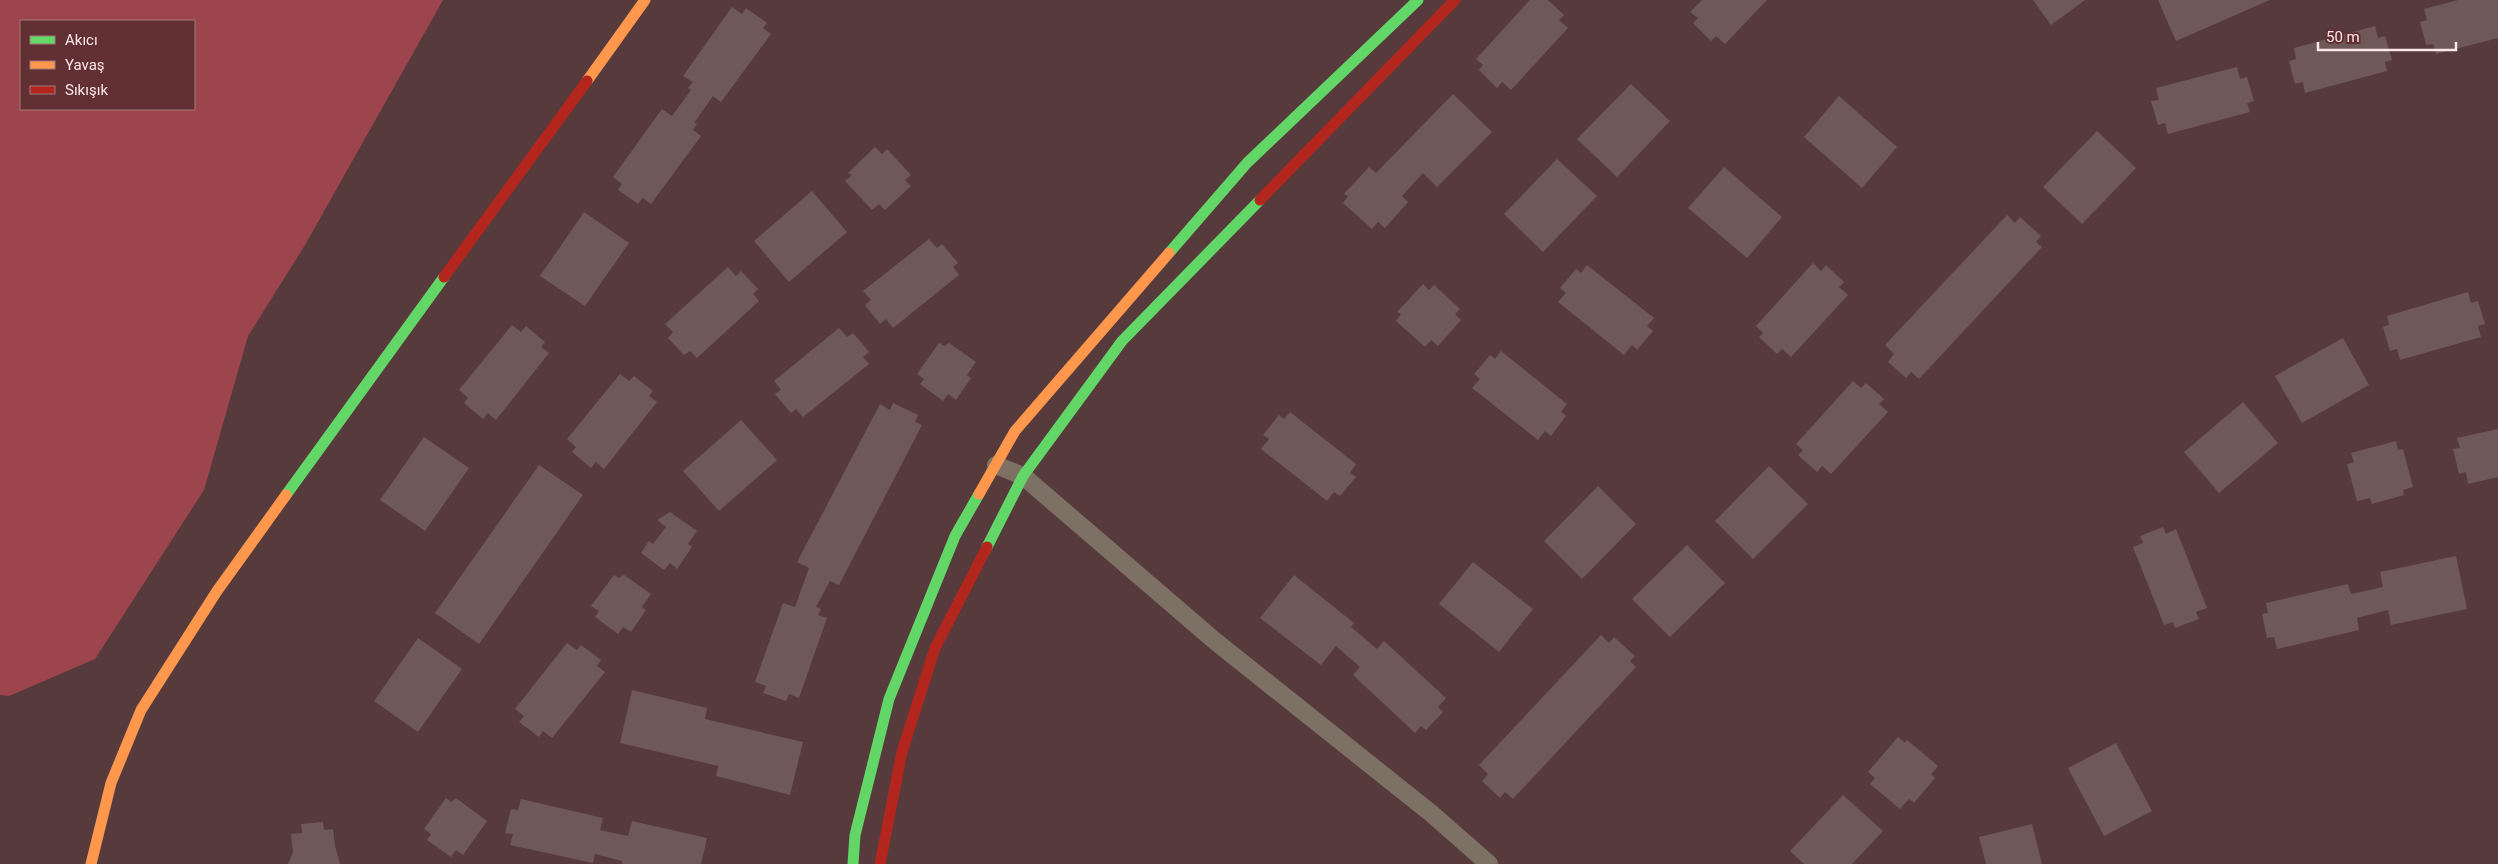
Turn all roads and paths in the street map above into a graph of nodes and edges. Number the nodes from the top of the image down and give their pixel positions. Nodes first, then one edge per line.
1 (644, 0) edge
2 (1418, 0) edge
3 (1455, 0) edge
4 (996, 465) junction
5 (1023, 476) junction
6 (91, 864) edge
7 (853, 864) edge
8 (880, 864) edge
9 (1489, 864) edge

1 - 6 street
2 - 4 street
3 - 5 street
4 - 5 street
4 - 7 street
5 - 8 street
5 - 9 street

